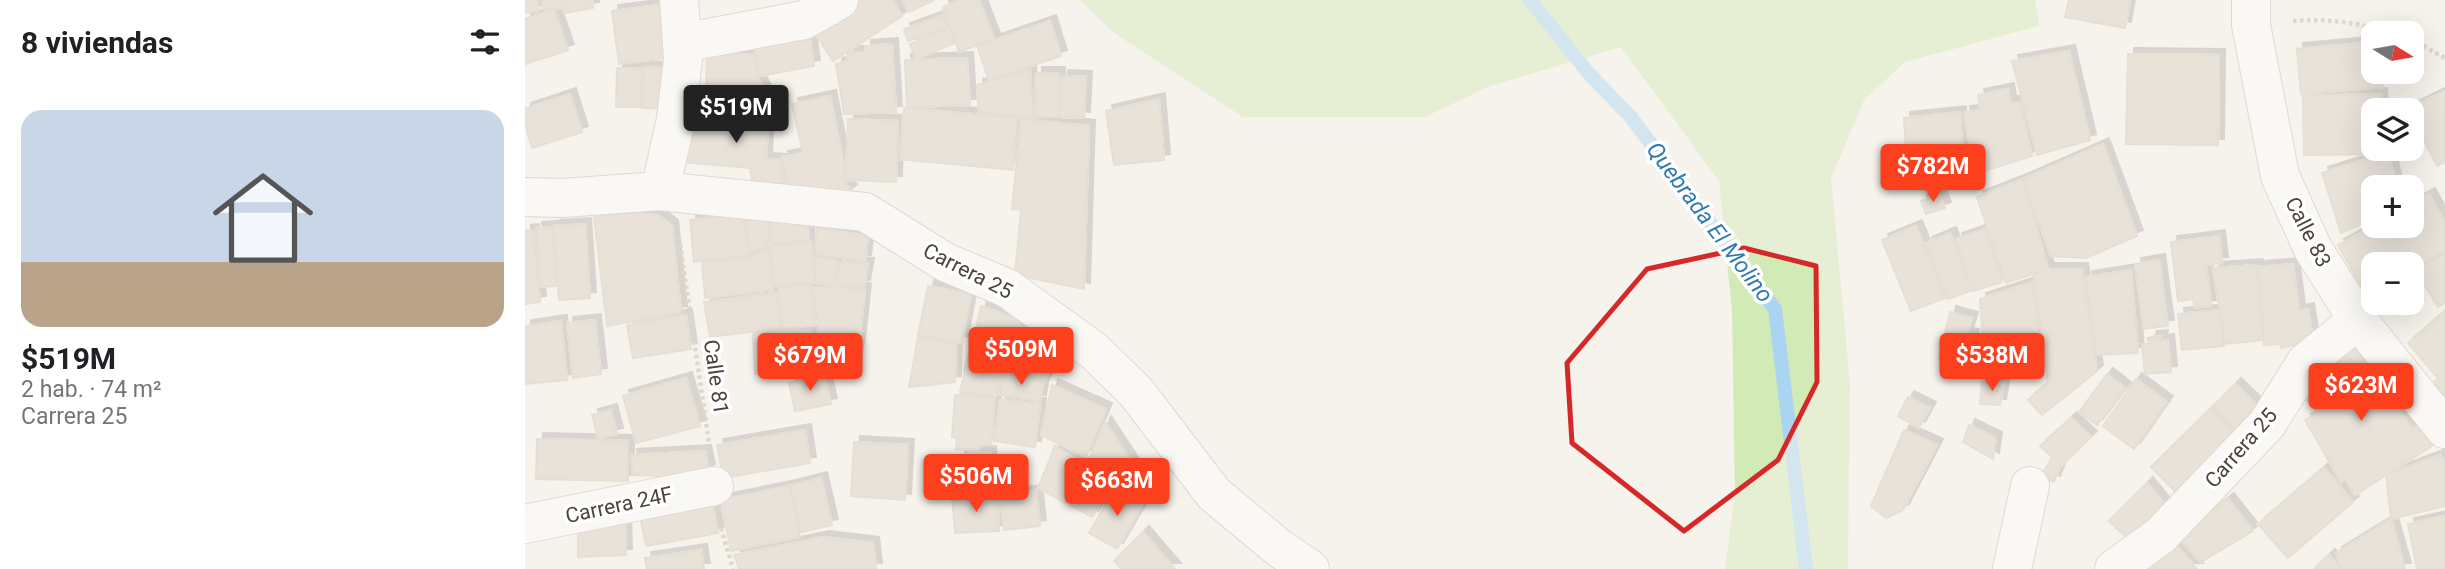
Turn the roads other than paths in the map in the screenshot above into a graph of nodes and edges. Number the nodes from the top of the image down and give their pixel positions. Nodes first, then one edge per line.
1 (679, 0) edge
2 (839, 0) edge
3 (2251, 13) edge
4 (682, 43) junction
5 (660, 191) junction
6 (525, 197) edge
7 (2358, 320) junction
8 (2445, 429) edge
9 (714, 486) road end
10 (2030, 486) dead end
11 (525, 524) edge
12 (1310, 569) edge
13 (2013, 569) edge
14 (2114, 569) edge

1 - 4 street
2 - 4 street
3 - 7 street, Calle 83
4 - 5 street
5 - 6 street, Carrera 25
5 - 12 street, Carrera 25
7 - 8 street, Calle 83
7 - 14 street, Carrera 25
9 - 11 street, Carrera 24F
10 - 13 street

